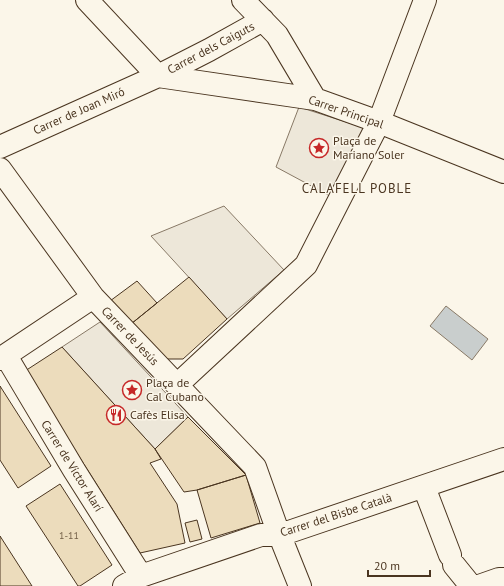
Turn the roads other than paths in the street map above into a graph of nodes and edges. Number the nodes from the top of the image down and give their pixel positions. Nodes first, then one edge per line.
1 (87, 0) edge
2 (425, 0) edge
3 (246, 1) edge
4 (264, 20) junction
5 (158, 76) junction
6 (315, 99) junction
7 (379, 122) junction
8 (0, 147) edge
9 (0, 169) edge
10 (504, 172) edge
11 (93, 297) junction
12 (3, 358) edge
13 (177, 385) junction
14 (504, 459) edge
15 (424, 487) junction
16 (280, 535) junction
17 (504, 579) edge
18 (133, 581) edge
19 (300, 586) edge
20 (471, 586) edge
21 (479, 586) edge

1 - 5 street
2 - 7 street
3 - 4 street
4 - 5 street, Carrer dels Caiguts
4 - 6 street
5 - 6 street, Carrer Principal
5 - 8 street, Carrer de Joan Miró
6 - 7 street, Carrer Principal
7 - 10 street, Carrer Principal
7 - 13 street
9 - 11 street, Carrer de Jesús
11 - 12 street
11 - 13 street, Carrer de Jesús
12 - 18 street, Carrer de Víctor Alarí
13 - 16 street, Carrer de Jesús
14 - 15 street, Carrer del Bisbe Català
15 - 16 street, Carrer del Bisbe Català
15 - 20 street
16 - 18 street, Carrer del Bisbe Català
16 - 19 street, Carrer de Jesús
17 - 21 street

